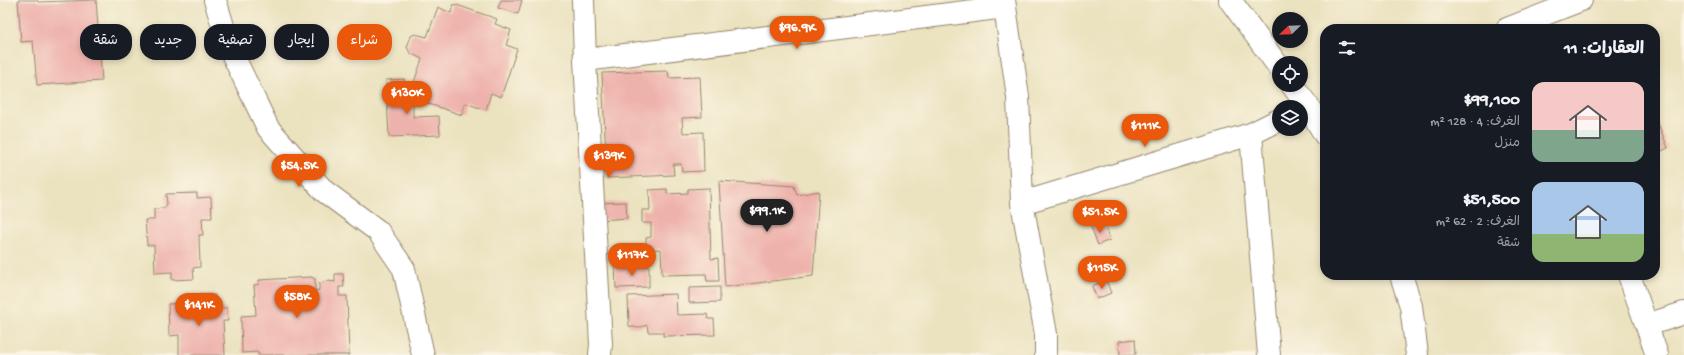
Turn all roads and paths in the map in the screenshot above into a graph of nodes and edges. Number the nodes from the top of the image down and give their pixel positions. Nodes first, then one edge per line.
1 (215, 0) edge
2 (583, 0) edge
3 (1230, 0) edge
4 (1581, 0) edge
5 (1004, 3) edge
6 (1537, 23) edge
7 (1272, 57) edge
8 (584, 60) junction
9 (1299, 92) edge
10 (1311, 105) edge
11 (1272, 124) edge
12 (1320, 124) edge
13 (1251, 134) junction
14 (1022, 203) junction
15 (1403, 280) edge
16 (1631, 280) edge
17 (1684, 313) edge
18 (1647, 325) junction
19 (423, 355) edge
20 (600, 355) edge
21 (1046, 355) edge
22 (1270, 355) edge
23 (1417, 355) edge
24 (1658, 355) edge

1 - 19 street
2 - 8 street
3 - 7 street
4 - 6 street
5 - 8 street
5 - 14 street
8 - 20 street
9 - 10 street
10 - 12 street
11 - 13 street
13 - 14 street
13 - 22 street
14 - 21 street
15 - 23 street
16 - 18 street
17 - 18 street
18 - 24 street

